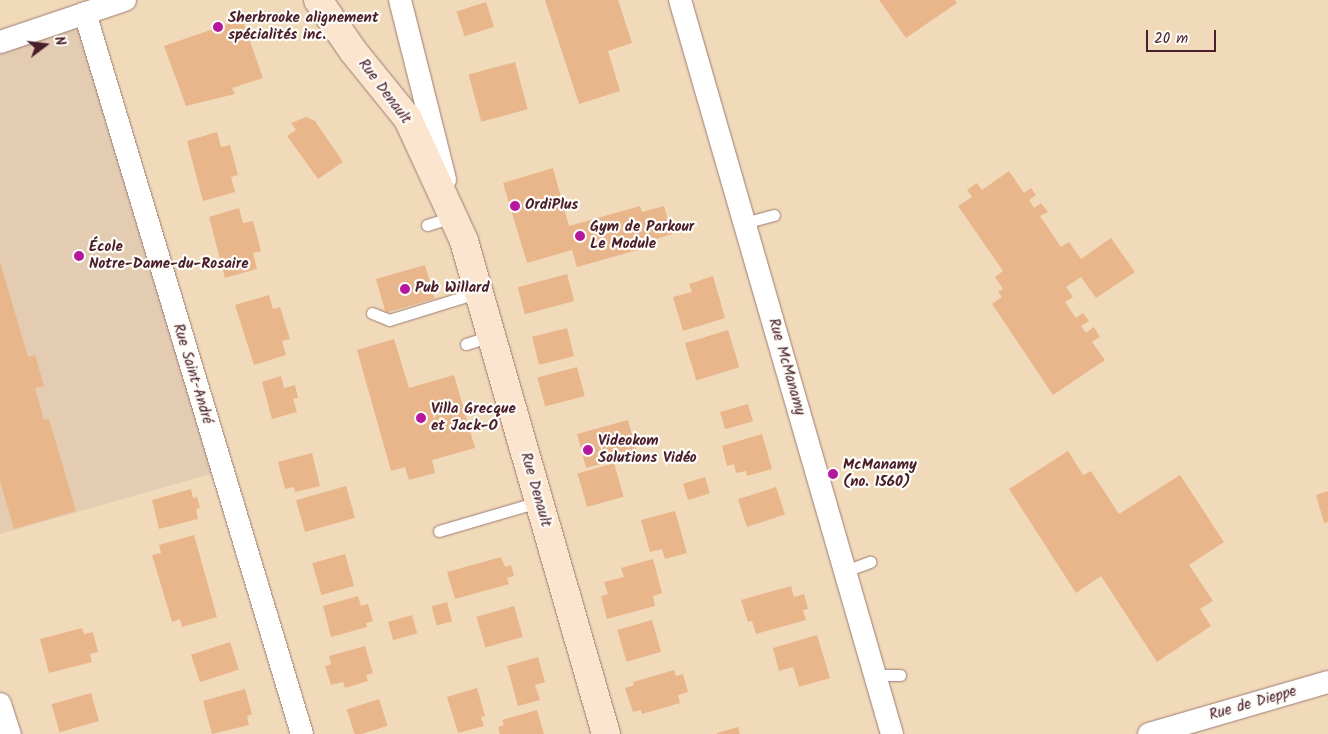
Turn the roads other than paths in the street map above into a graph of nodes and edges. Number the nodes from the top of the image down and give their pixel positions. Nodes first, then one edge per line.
1 (125, 0) edge
2 (318, 0) edge
3 (400, 0) edge
4 (682, 0) edge
5 (85, 13) junction
6 (0, 42) edge
7 (774, 215) dead end
8 (454, 217) junction
9 (744, 223) junction
10 (427, 225) dead end
11 (481, 292) junction
12 (372, 313) dead end
13 (493, 336) junction
14 (466, 344) dead end
15 (538, 502) junction
16 (439, 532) dead end
17 (870, 562) dead end
18 (845, 571) junction
19 (875, 675) junction
20 (900, 675) dead end
21 (1328, 682) edge
22 (0, 704) edge
23 (1184, 729) edge
24 (10, 734) edge
25 (302, 734) edge
26 (606, 734) edge
27 (892, 734) edge
28 (1149, 734) edge

1 - 5 street
2 - 8 main road, Rue Denault
3 - 8 street, Rue Denault
4 - 9 street, Rue McManamy
5 - 6 street
5 - 25 street, Rue Saint-André
7 - 9 lane
8 - 10 lane
8 - 11 main road, Rue Denault
9 - 18 street, Rue McManamy
11 - 12 lane
11 - 13 main road, Rue Denault
13 - 14 lane
13 - 15 main road, Rue Denault
15 - 16 lane
15 - 26 main road, Rue Denault
17 - 18 lane
18 - 19 street, Rue McManamy
19 - 20 lane
19 - 27 street, Rue McManamy
21 - 23 street, Rue de Dieppe
22 - 24 street
23 - 28 street, Rue de Dieppe

